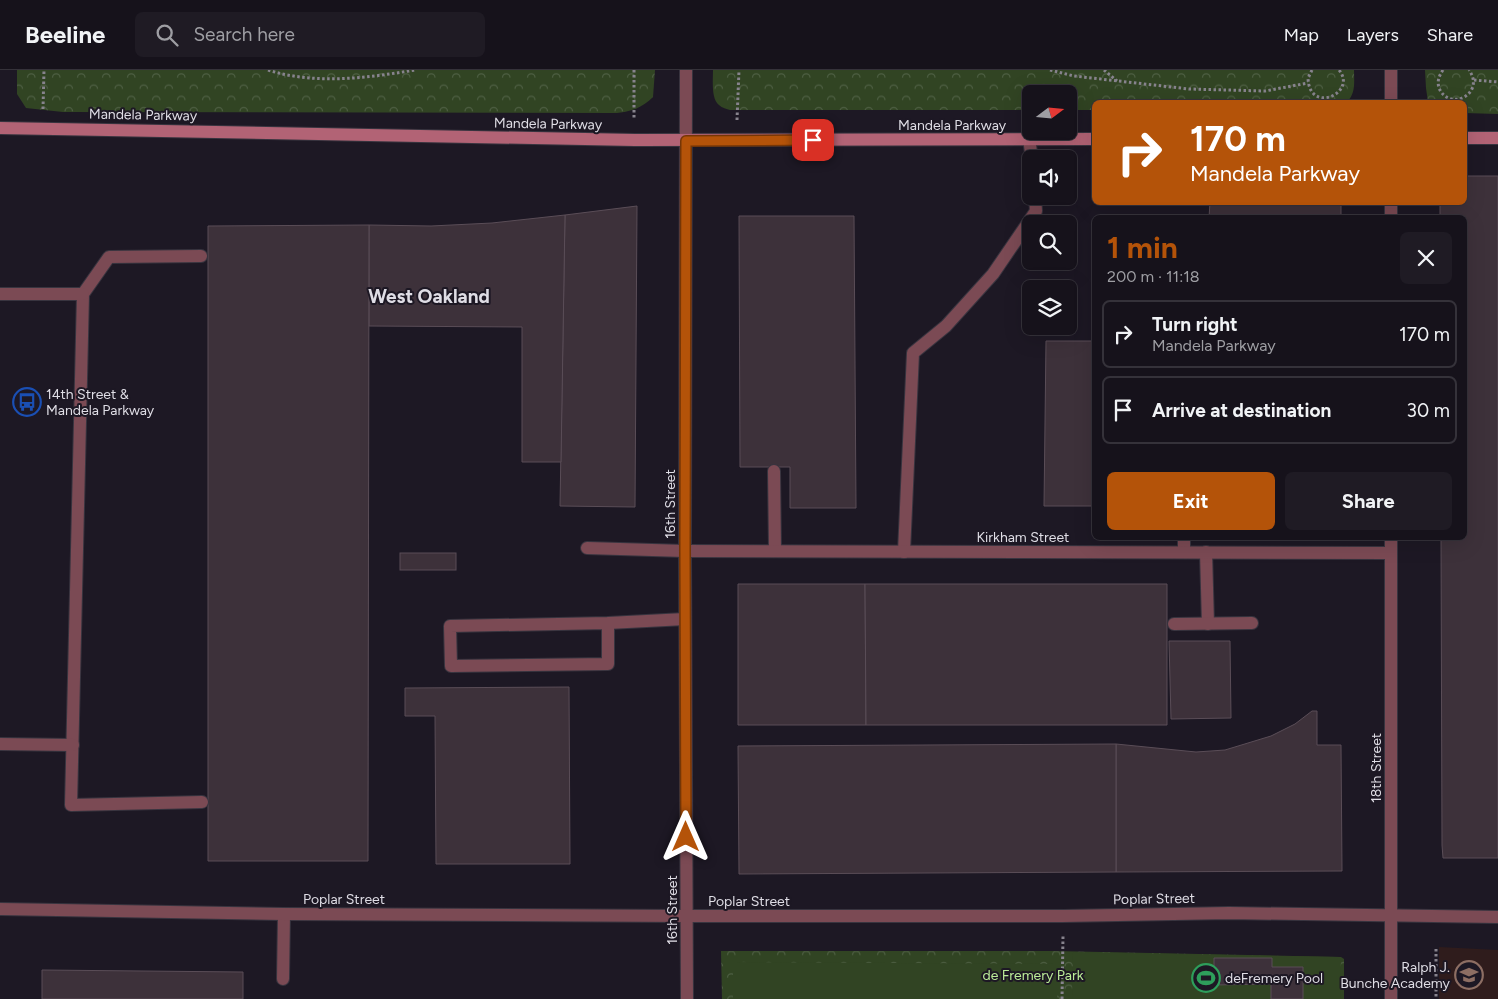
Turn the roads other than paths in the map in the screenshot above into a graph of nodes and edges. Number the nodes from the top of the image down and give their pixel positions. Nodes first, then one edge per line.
1 (686, 70) edge
2 (1391, 70) edge
3 (1391, 100) edge
4 (0, 128) edge
5 (1467, 138) edge
6 (1498, 138) edge
7 (1022, 139) edge
8 (1078, 139) edge
9 (1092, 139) edge
10 (686, 141) junction
11 (1036, 205) edge
12 (201, 256) dead end
13 (0, 294) edge
14 (82, 294) junction
15 (774, 470) dead end
16 (1184, 540) edge
17 (1391, 540) edge
18 (587, 548) dead end
19 (685, 551) junction
20 (776, 551) junction
21 (904, 552) junction
22 (1184, 552) junction
23 (1206, 552) junction
24 (1391, 553) junction
25 (685, 619) junction
26 (608, 623) junction
27 (1252, 623) dead end
28 (1174, 624) dead end
29 (1208, 624) junction
30 (0, 744) edge
31 (73, 745) junction
32 (202, 802) dead end
33 (0, 910) edge
34 (284, 914) junction
35 (687, 916) junction
36 (1392, 916) junction
37 (1498, 917) edge
38 (283, 979) dead end
39 (687, 999) edge
40 (1391, 999) edge

1 - 10 street, 16th Street
2 - 3 street
4 - 10 main road, Mandela Parkway
5 - 6 main road
7 - 10 main road, Mandela Parkway
8 - 9 main road, Mandela Parkway
10 - 19 street, 16th Street
11 - 21 street
12 - 14 street
13 - 14 street
14 - 31 street
15 - 20 street
16 - 22 street
17 - 24 street, 18th Street
18 - 19 street, Kirkham Street
19 - 20 street, Kirkham Street
19 - 25 street, 16th Street
20 - 21 street, Kirkham Street
21 - 22 street, Kirkham Street
22 - 23 street, Kirkham Street
23 - 24 street, Kirkham Street
23 - 29 street
24 - 36 street, 18th Street
25 - 26 street
25 - 35 street, 16th Street
26 - 26 street
27 - 29 street
28 - 29 street
30 - 31 street
31 - 32 street
33 - 34 street, Poplar Street
34 - 35 street, Poplar Street
34 - 38 street
35 - 36 street, Poplar Street
35 - 39 street, 16th Street
36 - 37 street, Poplar Street
36 - 40 street, 18th Street

